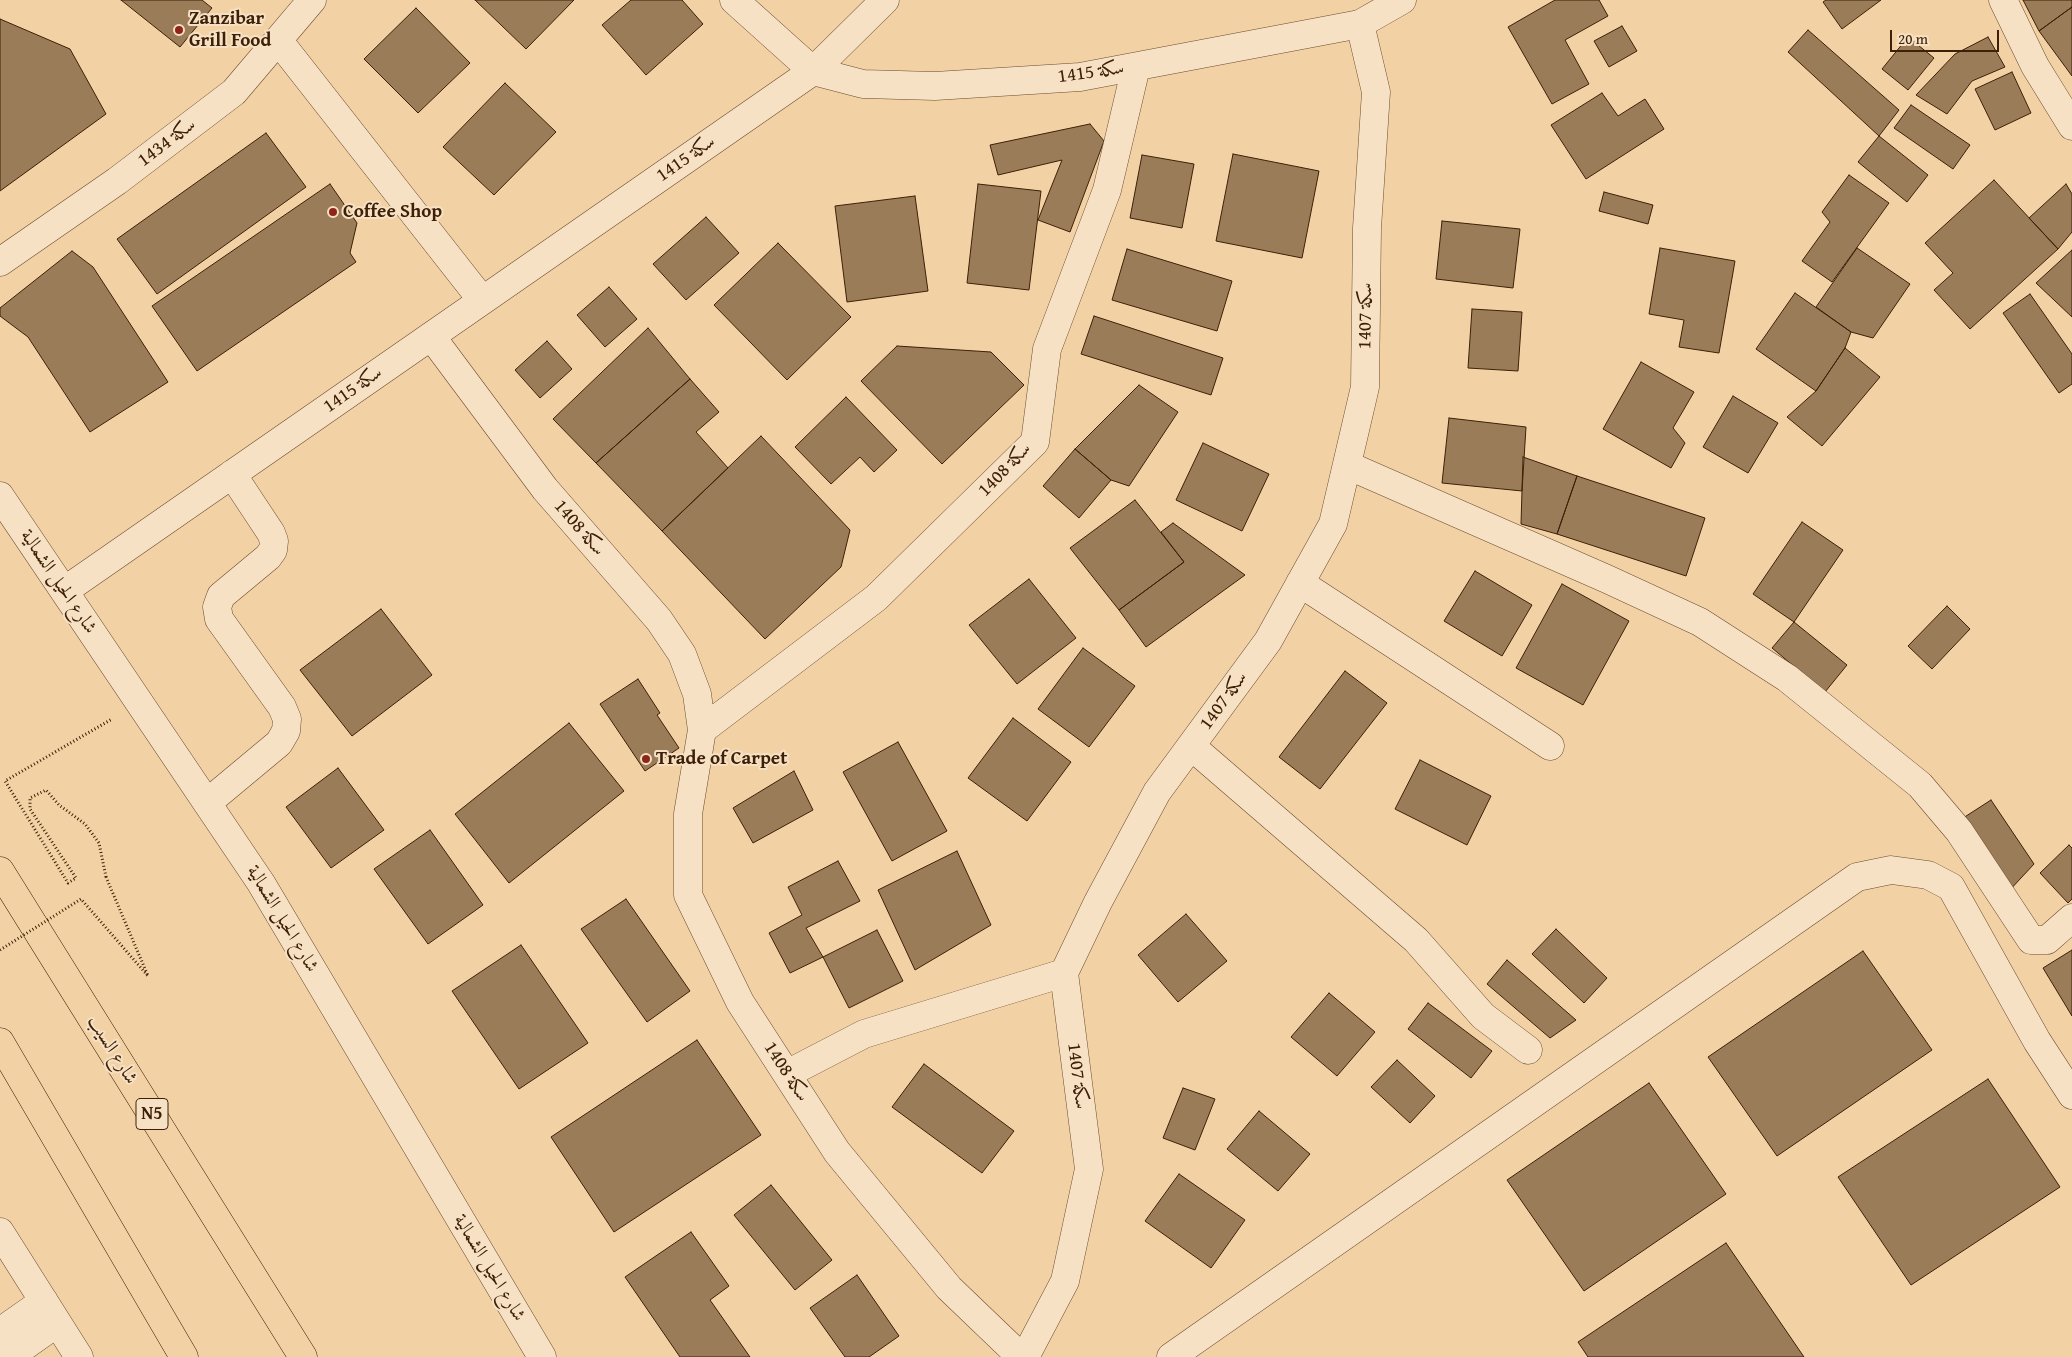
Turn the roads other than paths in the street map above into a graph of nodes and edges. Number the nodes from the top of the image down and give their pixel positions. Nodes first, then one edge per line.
1 (312, 0) edge
2 (734, 0) edge
3 (884, 0) edge
4 (1402, 0) edge
5 (2003, 0) edge
6 (1360, 24) junction
7 (278, 40) junction
8 (1136, 67) junction
9 (813, 71) junction
10 (2072, 126) edge
11 (0, 262) edge
12 (482, 300) junction
13 (431, 336) junction
14 (1346, 465) junction
15 (232, 474) junction
16 (0, 496) edge
17 (1300, 583) junction
18 (64, 591) junction
19 (702, 730) junction
20 (1191, 746) junction
21 (1550, 746) dead end
22 (207, 803) junction
23 (0, 871) edge
24 (2072, 918) edge
25 (1064, 973) junction
26 (0, 1042) edge
27 (1528, 1050) dead end
28 (788, 1074) junction
29 (2072, 1095) edge
30 (0, 1232) edge
31 (50, 1312) junction
32 (0, 1332) edge
33 (9, 1357) edge
34 (79, 1357) edge
35 (184, 1357) edge
36 (303, 1357) edge
37 (542, 1357) edge
38 (1021, 1357) edge
39 (1025, 1357) edge
40 (1171, 1357) edge

1 - 7 street, سكة 1434
2 - 9 street
3 - 9 street
4 - 6 street, سكة 1415
5 - 10 street
6 - 8 street, سكة 1415
6 - 14 street, سكة 1407
7 - 11 street, سكة 1434
7 - 12 street
8 - 9 street, سكة 1415
8 - 19 street, سكة 1408
9 - 12 street, سكة 1415
12 - 13 street, سكة 1415
13 - 15 street, سكة 1415
13 - 19 street, سكة 1408
14 - 17 street, سكة 1407
14 - 24 street
15 - 18 street, سكة 1415
15 - 22 street
16 - 18 street, شارع الحيل الشمالية
17 - 20 street, سكة 1407
17 - 21 street
18 - 22 street, شارع الحيل الشمالية
19 - 28 street, سكة 1408
20 - 25 street, سكة 1407
20 - 27 street
22 - 37 street, شارع الحيل الشمالية
23 - 36 highway, شارع السيب / N5
25 - 28 street
25 - 39 street, سكة 1407
26 - 35 highway
28 - 38 street, سكة 1408
29 - 40 street
30 - 31 street
31 - 32 street
31 - 33 street
31 - 34 street

